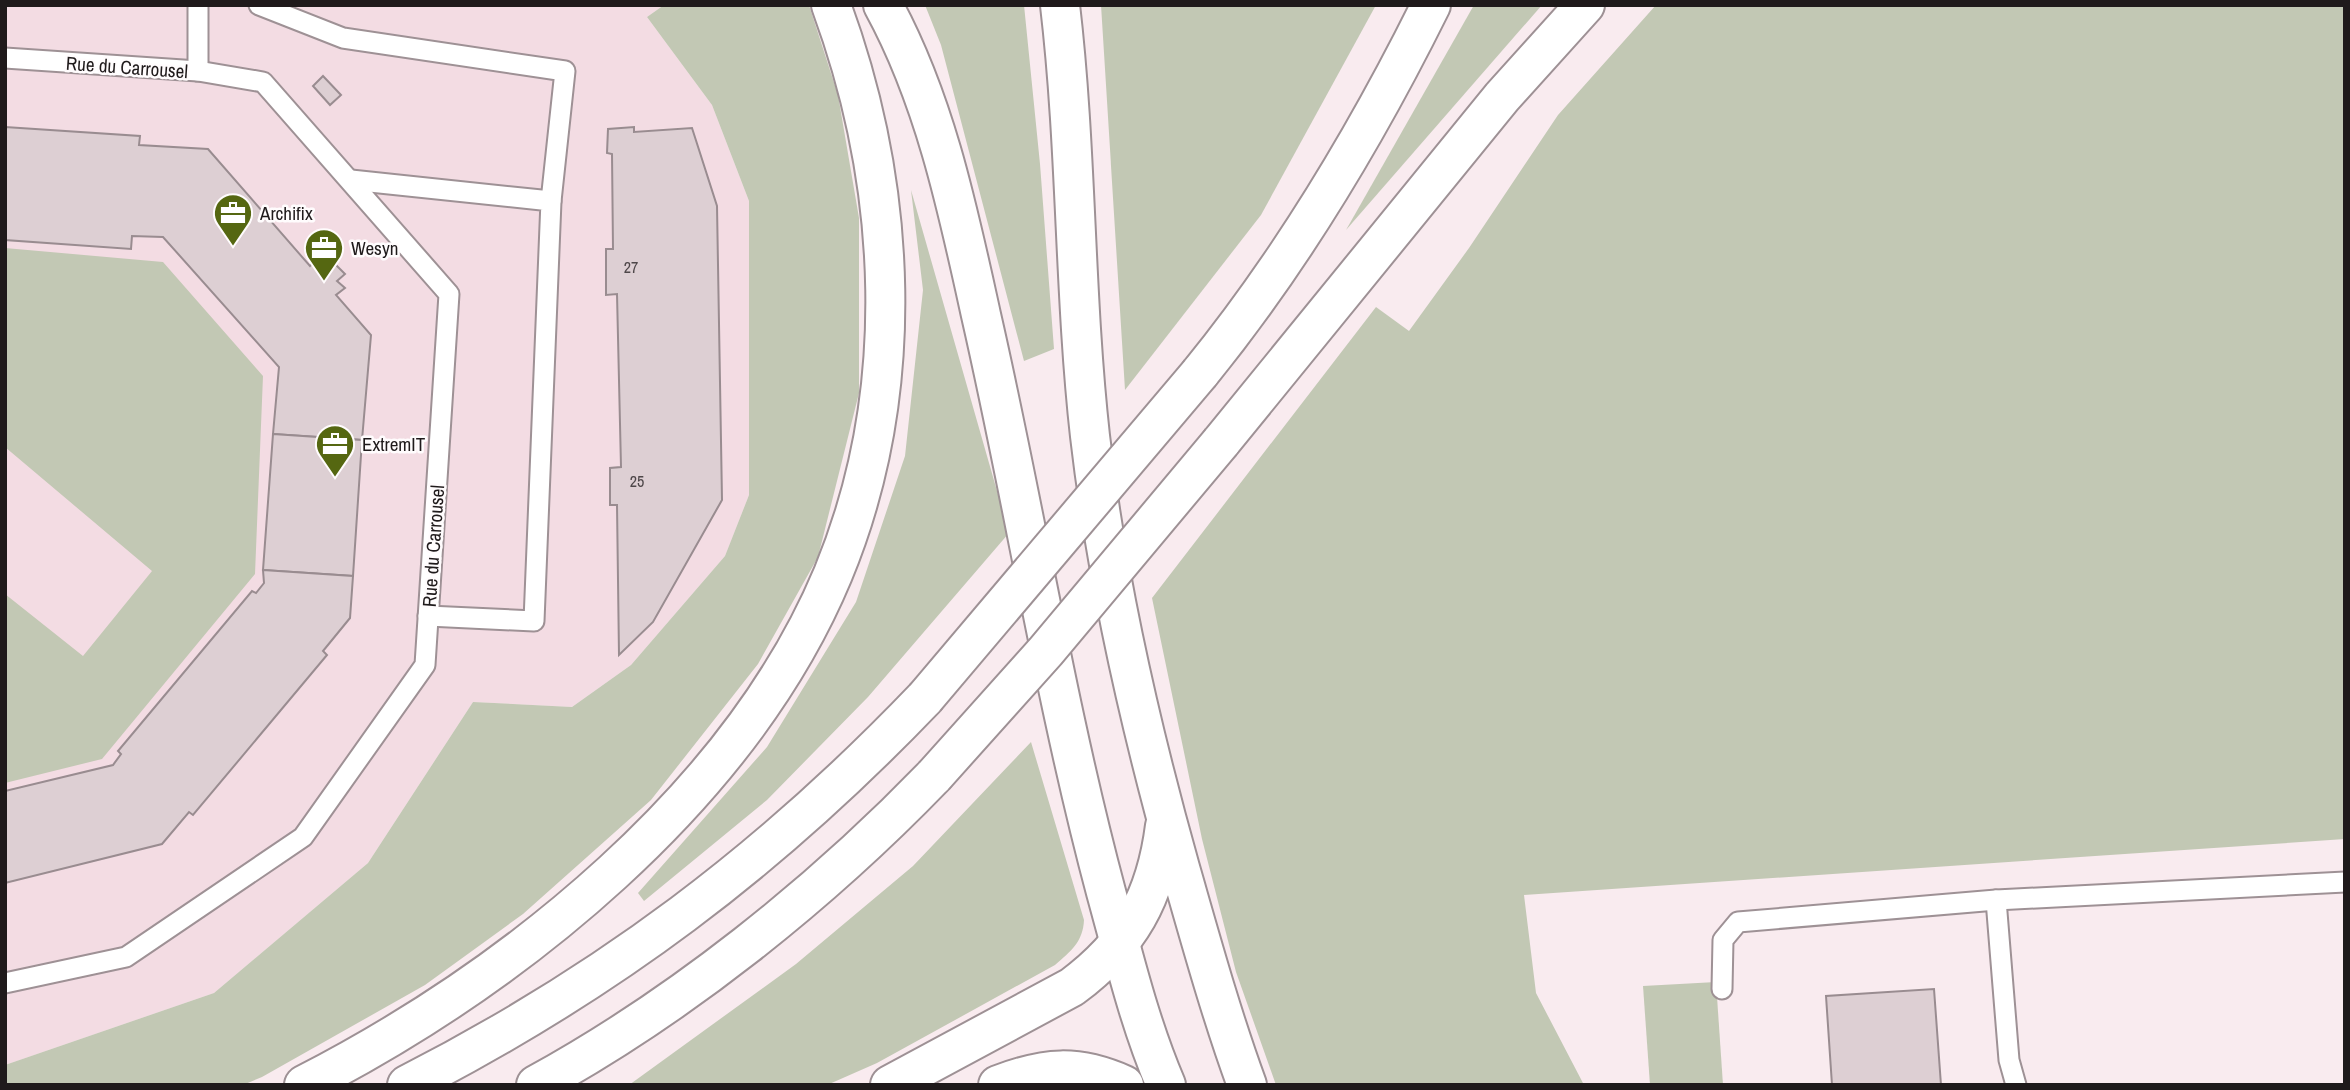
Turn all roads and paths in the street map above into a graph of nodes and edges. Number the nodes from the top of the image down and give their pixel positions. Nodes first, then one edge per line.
1 (198, 5) edge
2 (259, 5) edge
3 (831, 5) edge
4 (883, 5) edge
5 (1060, 5) edge
6 (1431, 5) edge
7 (1585, 5) edge
8 (5, 58) edge
9 (198, 71) junction
10 (351, 180) junction
11 (551, 201) junction
12 (428, 617) junction
13 (1166, 818) junction
14 (2345, 882) edge
15 (1996, 900) junction
16 (1121, 946) junction
17 (5, 983) edge
18 (1722, 989) dead end
19 (304, 1085) edge
20 (407, 1085) edge
21 (536, 1085) edge
22 (890, 1085) edge
23 (998, 1085) edge
24 (1124, 1085) edge
25 (1166, 1085) edge
26 (1247, 1085) edge
27 (2016, 1085) edge

1 - 9 lane
2 - 11 lane
3 - 19 main road
4 - 16 main road
5 - 13 main road
6 - 20 main road, bridge
7 - 21 main road, bridge
8 - 9 lane, Rue du Carrousel
9 - 10 lane, Rue du Carrousel
10 - 11 lane
10 - 12 lane, Rue du Carrousel
11 - 12 lane
12 - 17 lane, Rue du Carrousel
13 - 16 main road
13 - 26 main road
14 - 15 lane
15 - 18 lane
15 - 27 lane
16 - 22 main road
16 - 25 main road
23 - 24 main road

